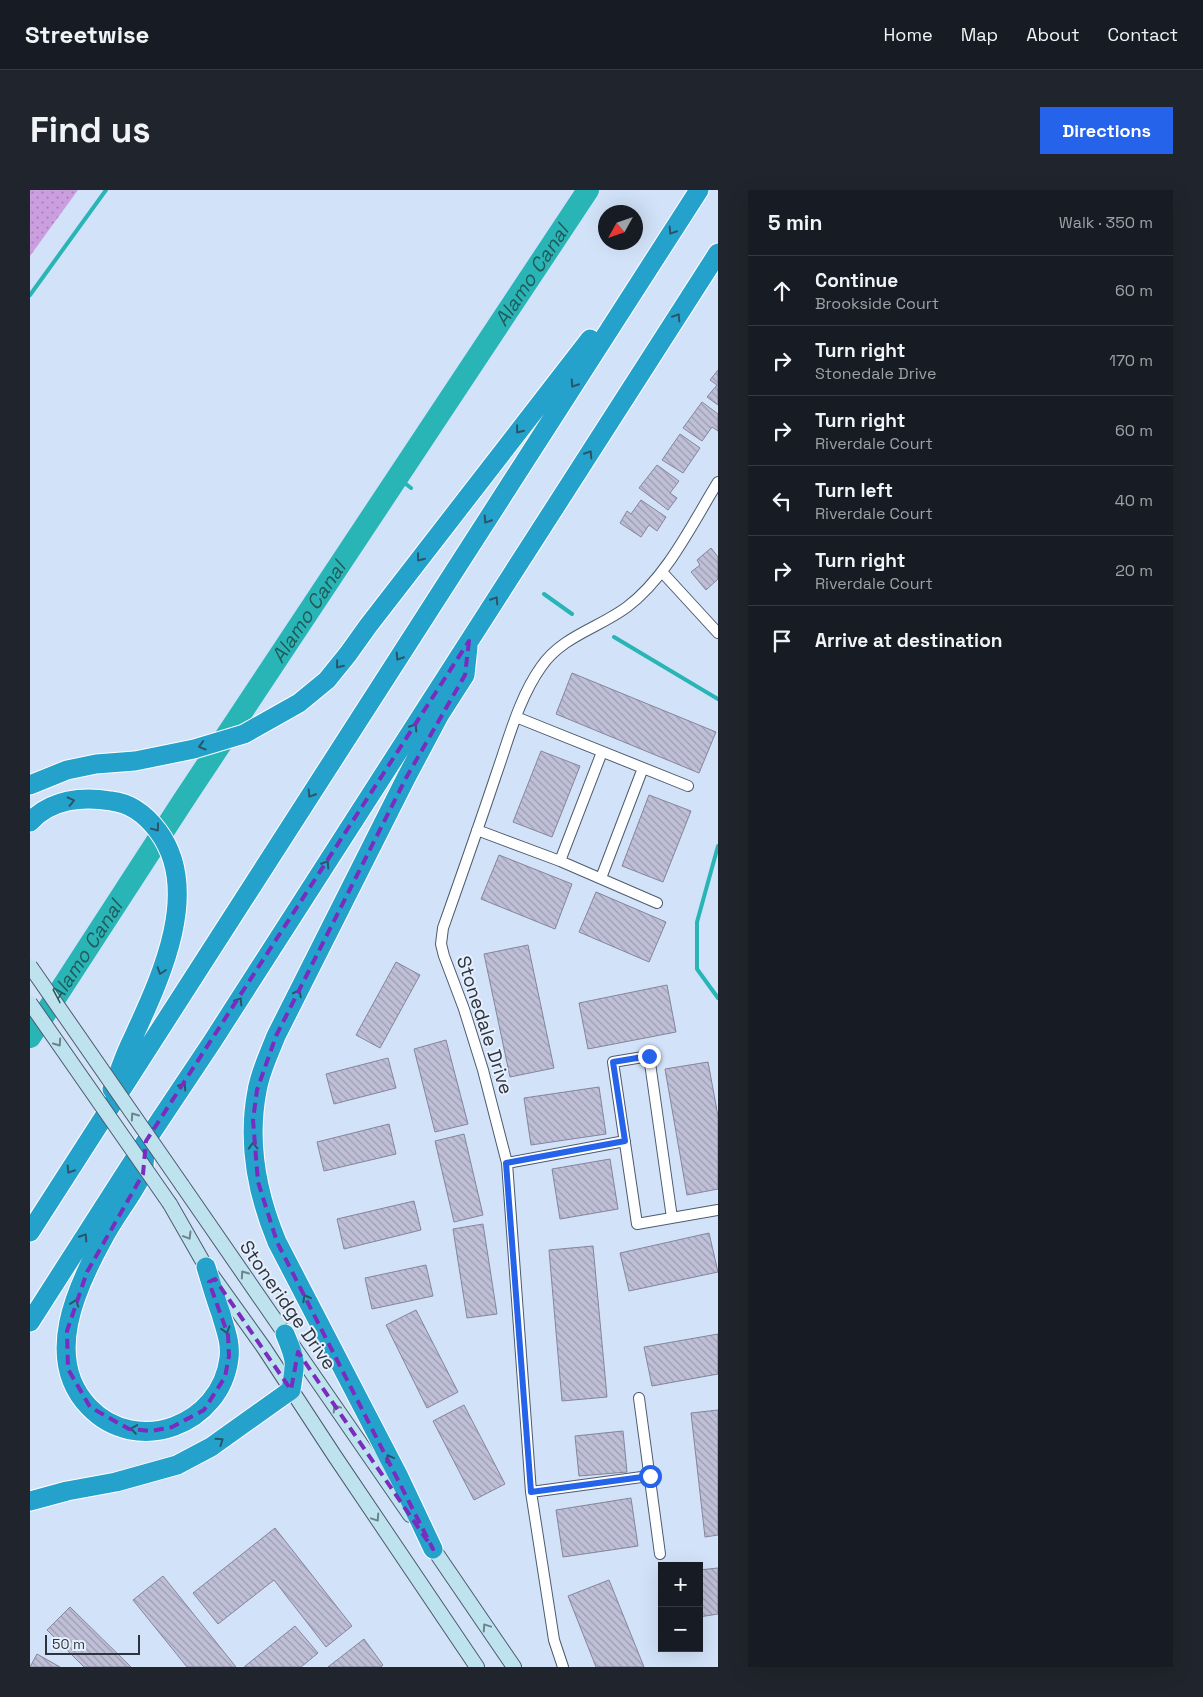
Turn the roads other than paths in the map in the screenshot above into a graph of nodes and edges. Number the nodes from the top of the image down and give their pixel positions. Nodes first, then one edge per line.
1 (699, 190) edge
2 (718, 253) edge
3 (629, 298) junction
4 (718, 482) edge
5 (662, 572) junction
6 (718, 633) edge
7 (469, 641) junction
8 (516, 717) junction
9 (602, 752) junction
10 (643, 768) junction
11 (30, 785) edge
12 (688, 786) dead end
13 (30, 822) edge
14 (477, 830) junction
15 (560, 860) junction
16 (601, 878) junction
17 (658, 903) dead end
18 (30, 966) edge
19 (30, 1003) edge
20 (96, 1129) junction
21 (146, 1141) junction
22 (625, 1141) junction
23 (506, 1163) junction
24 (718, 1210) edge
25 (672, 1218) junction
26 (30, 1232) edge
27 (206, 1267) junction
28 (30, 1322) edge
29 (285, 1334) junction
30 (291, 1390) junction
31 (639, 1398) dead end
32 (650, 1476) junction
33 (531, 1492) junction
34 (30, 1501) edge
35 (433, 1549) junction
36 (660, 1554) dead end
37 (477, 1667) edge
38 (514, 1667) edge
39 (563, 1667) edge

1 -> 3 highway
7 -> 2 highway
3 -> 11 highway
3 -> 20 highway
4 - 5 street, Stonedale Drive
5 - 6 street
5 - 8 street, Stonedale Drive
21 -> 7 highway
35 -> 7 highway
8 - 9 street
8 - 14 street, Stonedale Drive
9 - 10 street
9 - 15 street
10 - 12 street
10 - 16 street
13 -> 20 highway
14 - 15 street
14 - 23 street, Stonedale Drive
15 - 16 street
16 - 17 street
29 -> 18 main road, Stoneridge Drive, bridge
19 -> 27 main road, bridge
20 -> 26 highway
27 -> 21 highway
28 -> 21 highway
22 - 23 street
22 - 25 street
22 - 25 street
23 - 33 street, Stonedale Drive
24 - 25 street
27 - 30 main road
29 - 30 highway
35 -> 29 main road, Stoneridge Drive
34 -> 30 highway
30 -> 37 main road
31 - 32 street
32 - 33 street
32 - 36 street
33 - 39 street, Stonedale Drive
38 -> 35 main road, Stoneridge Drive

